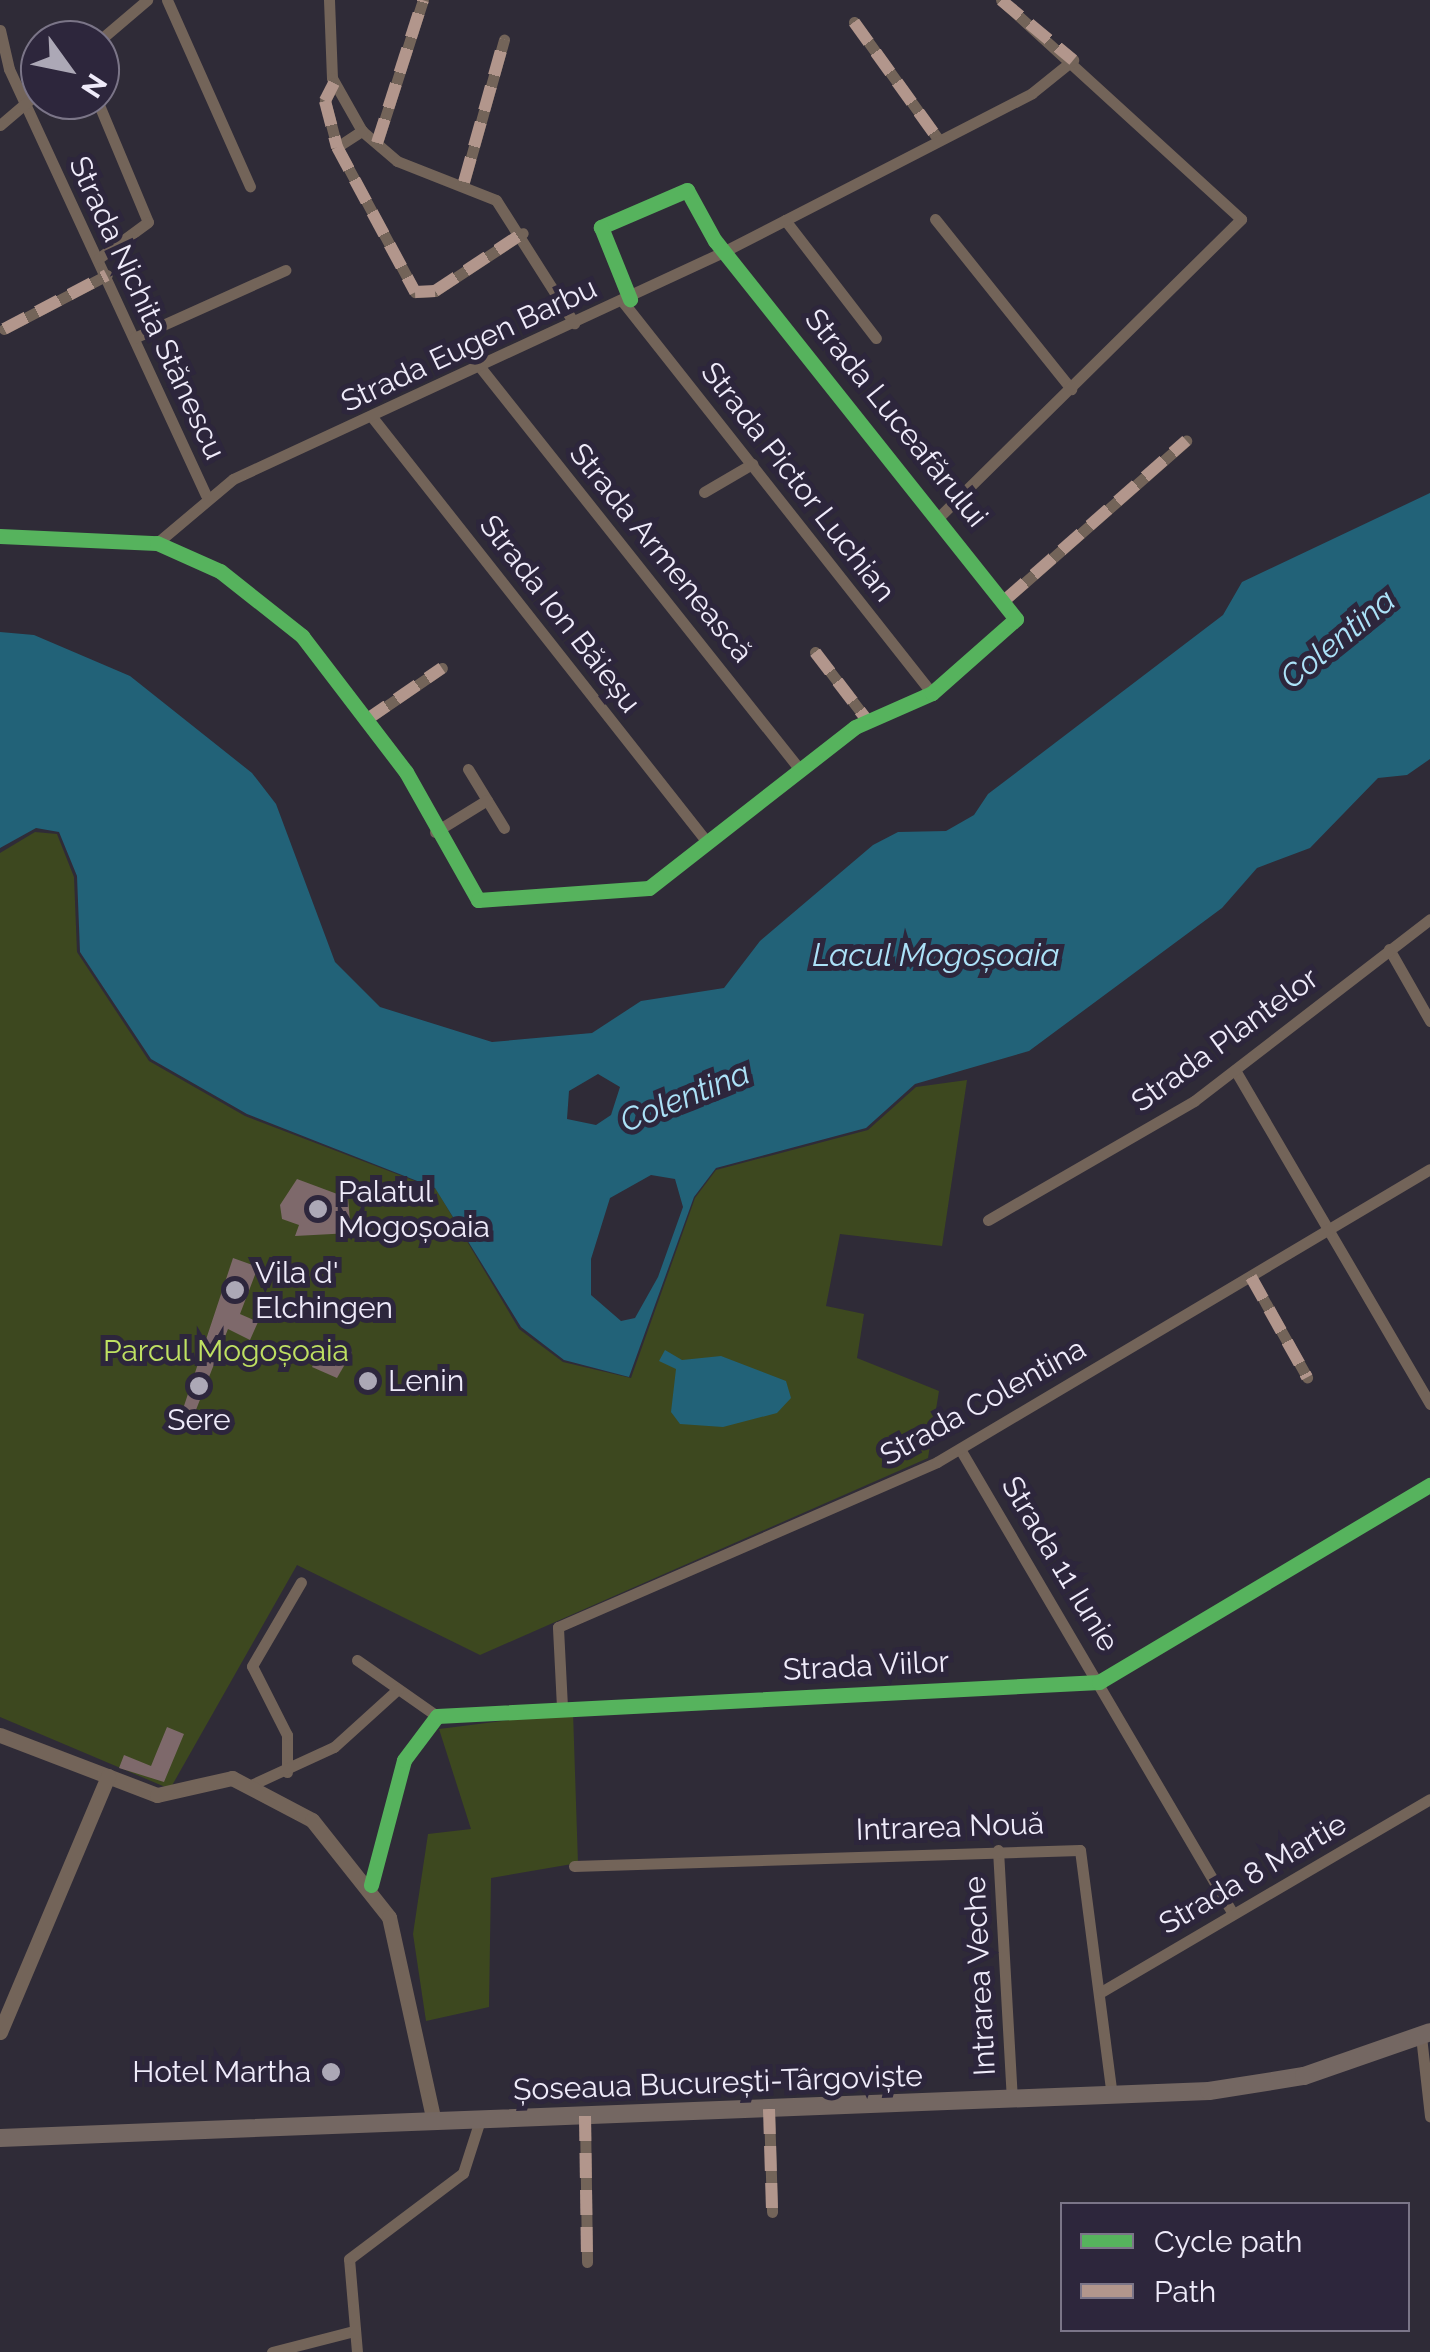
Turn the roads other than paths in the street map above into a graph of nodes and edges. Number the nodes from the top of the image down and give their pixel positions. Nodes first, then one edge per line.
1 (147, 0) edge
2 (167, 0) edge
3 (328, 0) edge
4 (423, 0) edge
5 (1002, 0) edge
6 (854, 22) dead end
7 (120, 23) edge
8 (0, 30) edge
9 (504, 40) dead end
10 (1073, 60) junction
11 (5, 71) edge
12 (334, 83) junction
13 (20, 96) edge
14 (20, 108) edge
15 (33, 120) edge
16 (105, 120) edge
17 (0, 126) edge
18 (362, 131) junction
19 (938, 139) junction
20 (377, 144) junction
21 (337, 146) junction
22 (464, 182) junction
23 (250, 186) dead end
24 (935, 219) dead end
25 (785, 220) junction
26 (523, 234) junction
27 (725, 252) junction
28 (98, 258) junction
29 (285, 270) dead end
30 (107, 275) junction
31 (626, 300) junction
32 (574, 323) junction
33 (4, 329) dead end
34 (134, 338) junction
35 (876, 338) dead end
36 (480, 367) junction
37 (1071, 389) junction
38 (372, 417) junction
39 (1186, 441) dead end
40 (752, 464) junction
41 (704, 492) dead end
42 (206, 495) junction
43 (940, 516) junction
44 (0, 536) edge
45 (157, 543) junction
46 (1006, 598) junction
47 (816, 652) dead end
48 (442, 668) dead end
49 (932, 693) junction
50 (366, 720) junction
51 (867, 720) junction
52 (468, 768) dead end
53 (801, 770) junction
54 (487, 800) junction
55 (504, 828) dead end
56 (435, 832) junction
57 (708, 842) junction
58 (1430, 918) edge
59 (1389, 949) junction
60 (1430, 1020) edge
61 (1235, 1070) junction
62 (1430, 1169) edge
63 (988, 1220) dead end
64 (1332, 1230) junction
65 (1251, 1277) junction
66 (1307, 1377) dead end
67 (1430, 1404) edge
68 (960, 1449) junction
69 (1430, 1485) edge
70 (302, 1582) dead end
71 (357, 1660) dead end
72 (1099, 1682) junction
73 (398, 1689) junction
74 (562, 1707) junction
75 (437, 1716) junction
76 (0, 1734) edge
77 (286, 1772) junction
78 (108, 1776) junction
79 (251, 1785) junction
80 (1430, 1799) edge
81 (998, 1850) junction
82 (574, 1866) dead end
83 (370, 1885) junction
84 (1234, 1914) junction
85 (1102, 1992) junction
86 (0, 2032) edge
87 (1425, 2034) edge
88 (1112, 2095) junction
89 (1012, 2098) junction
90 (770, 2108) junction
91 (585, 2116) junction
92 (1430, 2116) edge
93 (480, 2120) junction
94 (434, 2121) junction
95 (0, 2138) edge
96 (772, 2212) dead end
97 (587, 2262) dead end
98 (354, 2332) junction
99 (272, 2352) edge
100 (357, 2352) edge

1 - 7 street
2 - 23 street
3 - 12 street
4 - 20 street
5 - 10 street
6 - 19 street
8 - 11 street, Strada Nichita Stănescu
9 - 22 street
10 - 19 street, Strada Eugen Barbu
10 - 37 street
11 - 13 street, Strada Nichita Stănescu
12 - 18 street
12 - 21 street
14 - 17 street
15 - 28 street, Strada Nichita Stănescu
16 - 28 street
18 - 20 street
18 - 21 street
19 - 25 street, Strada Eugen Barbu
20 - 22 street
21 - 26 street
22 - 26 street
24 - 37 street
25 - 27 street, Strada Eugen Barbu
25 - 35 street
26 - 32 street
27 - 31 street, Strada Eugen Barbu
27 - 31 street, Strada Luceafărului
27 - 43 street, Strada Luceafărului
28 - 30 street, Strada Nichita Stănescu
29 - 34 street
30 - 33 street
30 - 34 street, Strada Nichita Stănescu
31 - 32 street, Strada Eugen Barbu
31 - 40 street, Strada Pictor Luchian
32 - 36 street, Strada Eugen Barbu
34 - 42 street, Strada Nichita Stănescu
36 - 38 street, Strada Eugen Barbu
36 - 53 street, Strada Armenească
37 - 43 street
38 - 42 street, Strada Eugen Barbu
38 - 57 street, Strada Ion Băieșu
39 - 46 street
40 - 41 street
40 - 49 street, Strada Pictor Luchian
42 - 45 street, Strada Eugen Barbu
43 - 46 street, Strada Luceafărului
44 - 45 street
45 - 50 street
46 - 49 street, Strada Luceafărului
47 - 51 street
48 - 50 street
49 - 51 street
50 - 56 street
51 - 53 street
52 - 54 street
53 - 57 street
54 - 55 street
54 - 56 street
56 - 57 street
58 - 59 street, Strada Plantelor
59 - 60 street
59 - 61 street, Strada Plantelor
61 - 63 street, Strada Plantelor
61 - 64 street
62 - 64 street, Strada Colentina
64 - 65 street, Strada Colentina
64 - 67 street
65 - 66 street
65 - 68 street, Strada Colentina
68 - 72 street, Strada 11 Iunie
68 - 74 street, Strada Colentina
69 - 72 street, Strada Viilor
70 - 77 street
71 - 73 street
72 - 74 street, Strada Viilor
72 - 84 street, Strada 11 Iunie
73 - 75 street
73 - 77 street
74 - 75 street, Strada Viilor
75 - 83 street
76 - 78 street
77 - 79 street
78 - 79 street
78 - 86 street
79 - 83 street
80 - 84 street, Strada 8 Martie
81 - 82 street, Intrarea Nouă
81 - 85 street, Intrarea Nouă
81 - 89 street, Intrarea Veche
83 - 94 street
84 - 85 street, Strada 8 Martie
85 - 88 street, Intrarea Nouă
87 - 88 main road, Șoseaua București-Târgoviște
87 - 92 street
88 - 89 main road, Șoseaua București-Târgoviște
89 - 90 main road, Șoseaua București-Târgoviște
90 - 91 main road, Șoseaua București-Târgoviște
90 - 96 street
91 - 93 main road, Șoseaua București-Târgoviște
91 - 97 street
93 - 94 main road, Șoseaua București-Târgoviște
93 - 98 street
94 - 95 main road, Șoseaua București-Târgoviște
98 - 99 street
98 - 100 street

